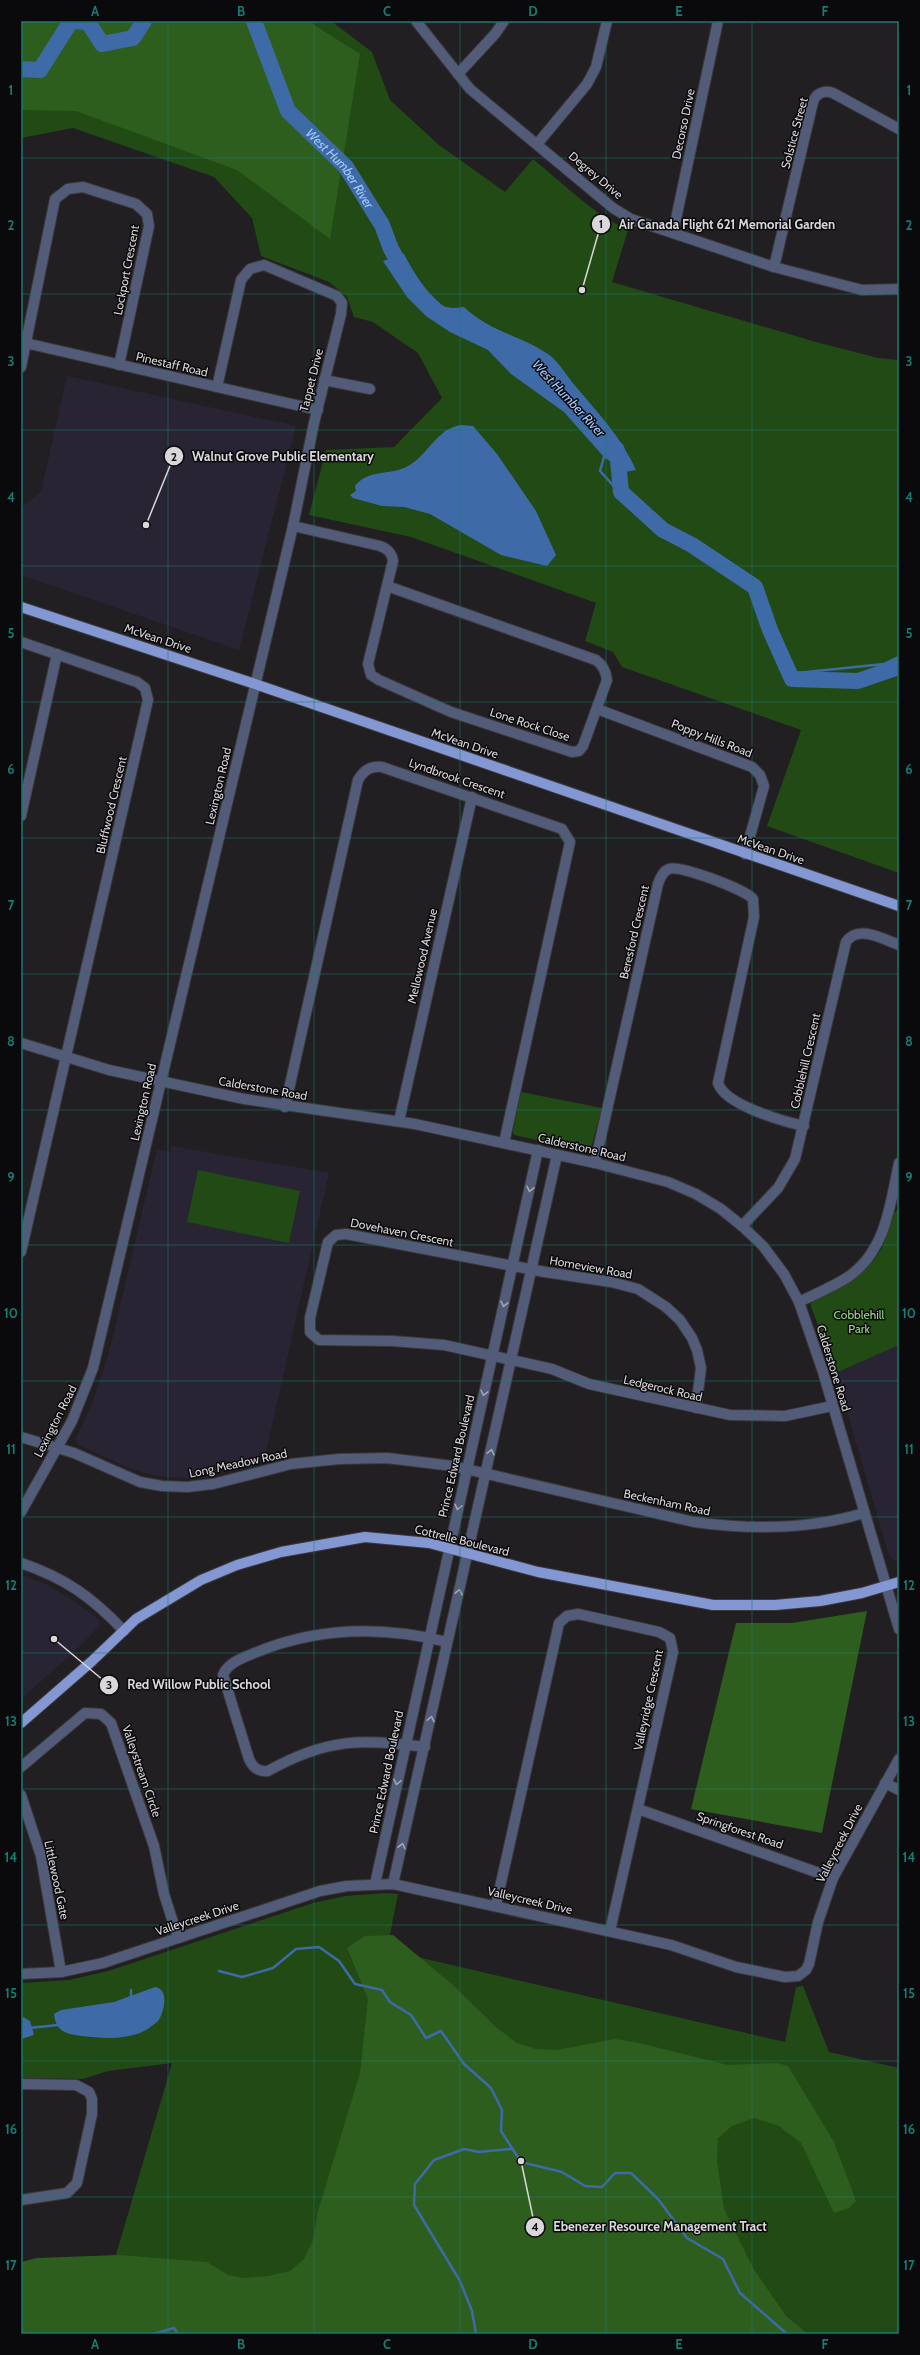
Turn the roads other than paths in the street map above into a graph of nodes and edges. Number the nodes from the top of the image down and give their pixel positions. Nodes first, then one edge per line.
1 (416, 21) edge
2 (504, 21) edge
3 (607, 21) edge
4 (718, 21) edge
5 (458, 74) junction
6 (899, 129) edge
7 (538, 143) junction
8 (673, 233) junction
9 (774, 267) junction
10 (899, 289) edge
11 (24, 343) edge
12 (119, 365) junction
13 (21, 367) edge
14 (324, 380) junction
15 (217, 387) junction
16 (370, 388) dead end
17 (318, 410) junction
18 (293, 526) junction
19 (387, 586) junction
20 (21, 607) edge
21 (21, 642) edge
22 (57, 654) junction
23 (255, 684) junction
24 (596, 709) junction
25 (472, 797) junction
26 (21, 816) edge
27 (745, 854) junction
28 (899, 906) edge
29 (899, 945) edge
30 (21, 1043) edge
31 (66, 1058) junction
32 (161, 1082) junction
33 (285, 1107) junction
34 (399, 1121) junction
35 (804, 1126) junction
36 (504, 1143) junction
37 (538, 1150) junction
38 (557, 1155) junction
39 (595, 1163) junction
40 (899, 1164) edge
41 (895, 1200) edge
42 (742, 1226) junction
43 (21, 1252) edge
44 (513, 1266) junction
45 (532, 1270) junction
46 (799, 1302) junction
47 (493, 1355) junction
48 (512, 1359) junction
49 (832, 1406) junction
50 (696, 1408) junction
51 (21, 1437) edge
52 (57, 1448) junction
53 (467, 1469) junction
54 (486, 1474) junction
55 (21, 1512) edge
56 (864, 1513) junction
57 (449, 1549) junction
58 (468, 1554) junction
59 (21, 1563) edge
60 (899, 1582) edge
61 (885, 1586) junction
62 (899, 1629) edge
63 (124, 1631) junction
64 (429, 1638) junction
65 (448, 1642) junction
66 (21, 1723) edge
67 (405, 1744) junction
68 (425, 1747) junction
69 (899, 1759) edge
70 (21, 1767) edge
71 (885, 1783) junction
72 (899, 1790) edge
73 (21, 1794) edge
74 (638, 1809) junction
75 (833, 1878) junction
76 (374, 1884) junction
77 (393, 1884) junction
78 (496, 1905) junction
79 (610, 1932) junction
80 (178, 1938) junction
81 (61, 1972) junction
82 (21, 1974) edge
83 (21, 2084) edge
84 (21, 2200) edge

1 - 5 street, Degrey Drive
2 - 5 street
3 - 7 street
4 - 8 street, Decorso Drive
5 - 7 street, Degrey Drive
6 - 9 street, Solstice Street
7 - 8 street, Degrey Drive
8 - 9 street, Degrey Drive
9 - 10 street, Degrey Drive
11 - 12 street, Pinestaff Road
11 - 12 street, Lockport Crescent
11 - 13 street, Lockport Crescent
12 - 15 street, Pinestaff Road
14 - 15 street, Tappet Drive
14 - 16 street
14 - 17 street, Tappet Drive
15 - 17 street, Pinestaff Road
17 - 18 street, Tappet Drive
18 - 19 street, Lone Rock Close
18 - 23 street, Tappet Drive
19 - 24 street, Lone Rock Close
19 - 24 street, Lone Rock Close
20 - 23 main road, McVean Drive
21 - 22 street, Bluffwood Crescent
22 - 26 street
22 - 31 street, Bluffwood Crescent
23 - 27 main road, McVean Drive
23 - 32 street, Lexington Road
24 - 27 street, Poppy Hills Road
25 - 33 street, Lyndbrook Crescent
25 - 34 street, Mellowood Avenue
25 - 36 street, Lyndbrook Crescent
27 - 28 main road, McVean Drive
29 - 35 street, Cobblehill Crescent
30 - 31 street, Calderstone Road
31 - 32 street, Calderstone Road
31 - 43 street, Bluffwood Crescent
32 - 33 street, Calderstone Road
32 - 52 street, Lexington Road
33 - 34 street, Calderstone Road
34 - 36 street, Calderstone Road
35 - 39 street, Beresford Crescent
35 - 42 street, Cobblehill Crescent
36 - 37 street, Calderstone Road
37 - 38 street, Calderstone Road
37 -> 44 street, Prince Edward Boulevard
38 - 39 street, Calderstone Road
38 - 45 street
39 - 42 street, Calderstone Road
40 - 41 street
41 - 46 street
42 - 46 street, Calderstone Road
44 - 45 street, Homeview Road
44 -> 47 street, Prince Edward Boulevard
44 - 47 street, Dovehaven Crescent
45 - 48 street
45 - 50 street, Homeview Road
46 - 49 street, Calderstone Road
47 - 48 street, Ledgerock Road
47 -> 53 street, Prince Edward Boulevard
48 - 50 street, Ledgerock Road
54 -> 48 street
49 - 50 street, Ledgerock Road
49 - 56 street, Calderstone Road
51 - 52 street, Long Meadow Road
52 - 53 street, Long Meadow Road
52 - 55 street, Lexington Road
53 - 54 street, Beckenham Road
53 -> 57 street, Prince Edward Boulevard
54 - 56 street, Beckenham Road
54 - 58 street
56 - 61 street, Calderstone Road
57 - 58 main road, Cottrelle Boulevard
57 - 63 main road, Cottrelle Boulevard
57 - 64 street, Prince Edward Boulevard
58 - 61 main road, Cottrelle Boulevard
65 -> 58 street
59 - 63 street
60 - 61 main road, Cottrelle Boulevard
61 - 62 street, Calderstone Road
63 - 66 main road, Cottrelle Boulevard
64 - 65 street
64 - 67 street, Prince Edward Boulevard
64 - 67 street
68 -> 65 street
67 - 68 street
67 -> 76 street, Prince Edward Boulevard
77 -> 68 street
69 - 71 street, Valleycreek Drive
70 - 80 street, Valleystream Circle
71 - 72 street
71 - 75 street, Valleycreek Drive
73 - 81 street, Littlewood Gate
74 - 75 street, Springforest Road
74 - 78 street, Valleyridge Crescent
74 - 79 street, Valleyridge Crescent
75 - 79 street, Valleycreek Drive
76 - 77 street, Valleycreek Drive
76 - 80 street, Valleycreek Drive
77 - 78 street, Valleycreek Drive
78 - 79 street, Valleycreek Drive
80 - 81 street, Valleycreek Drive
81 - 82 street, Valleycreek Drive
83 - 84 street

